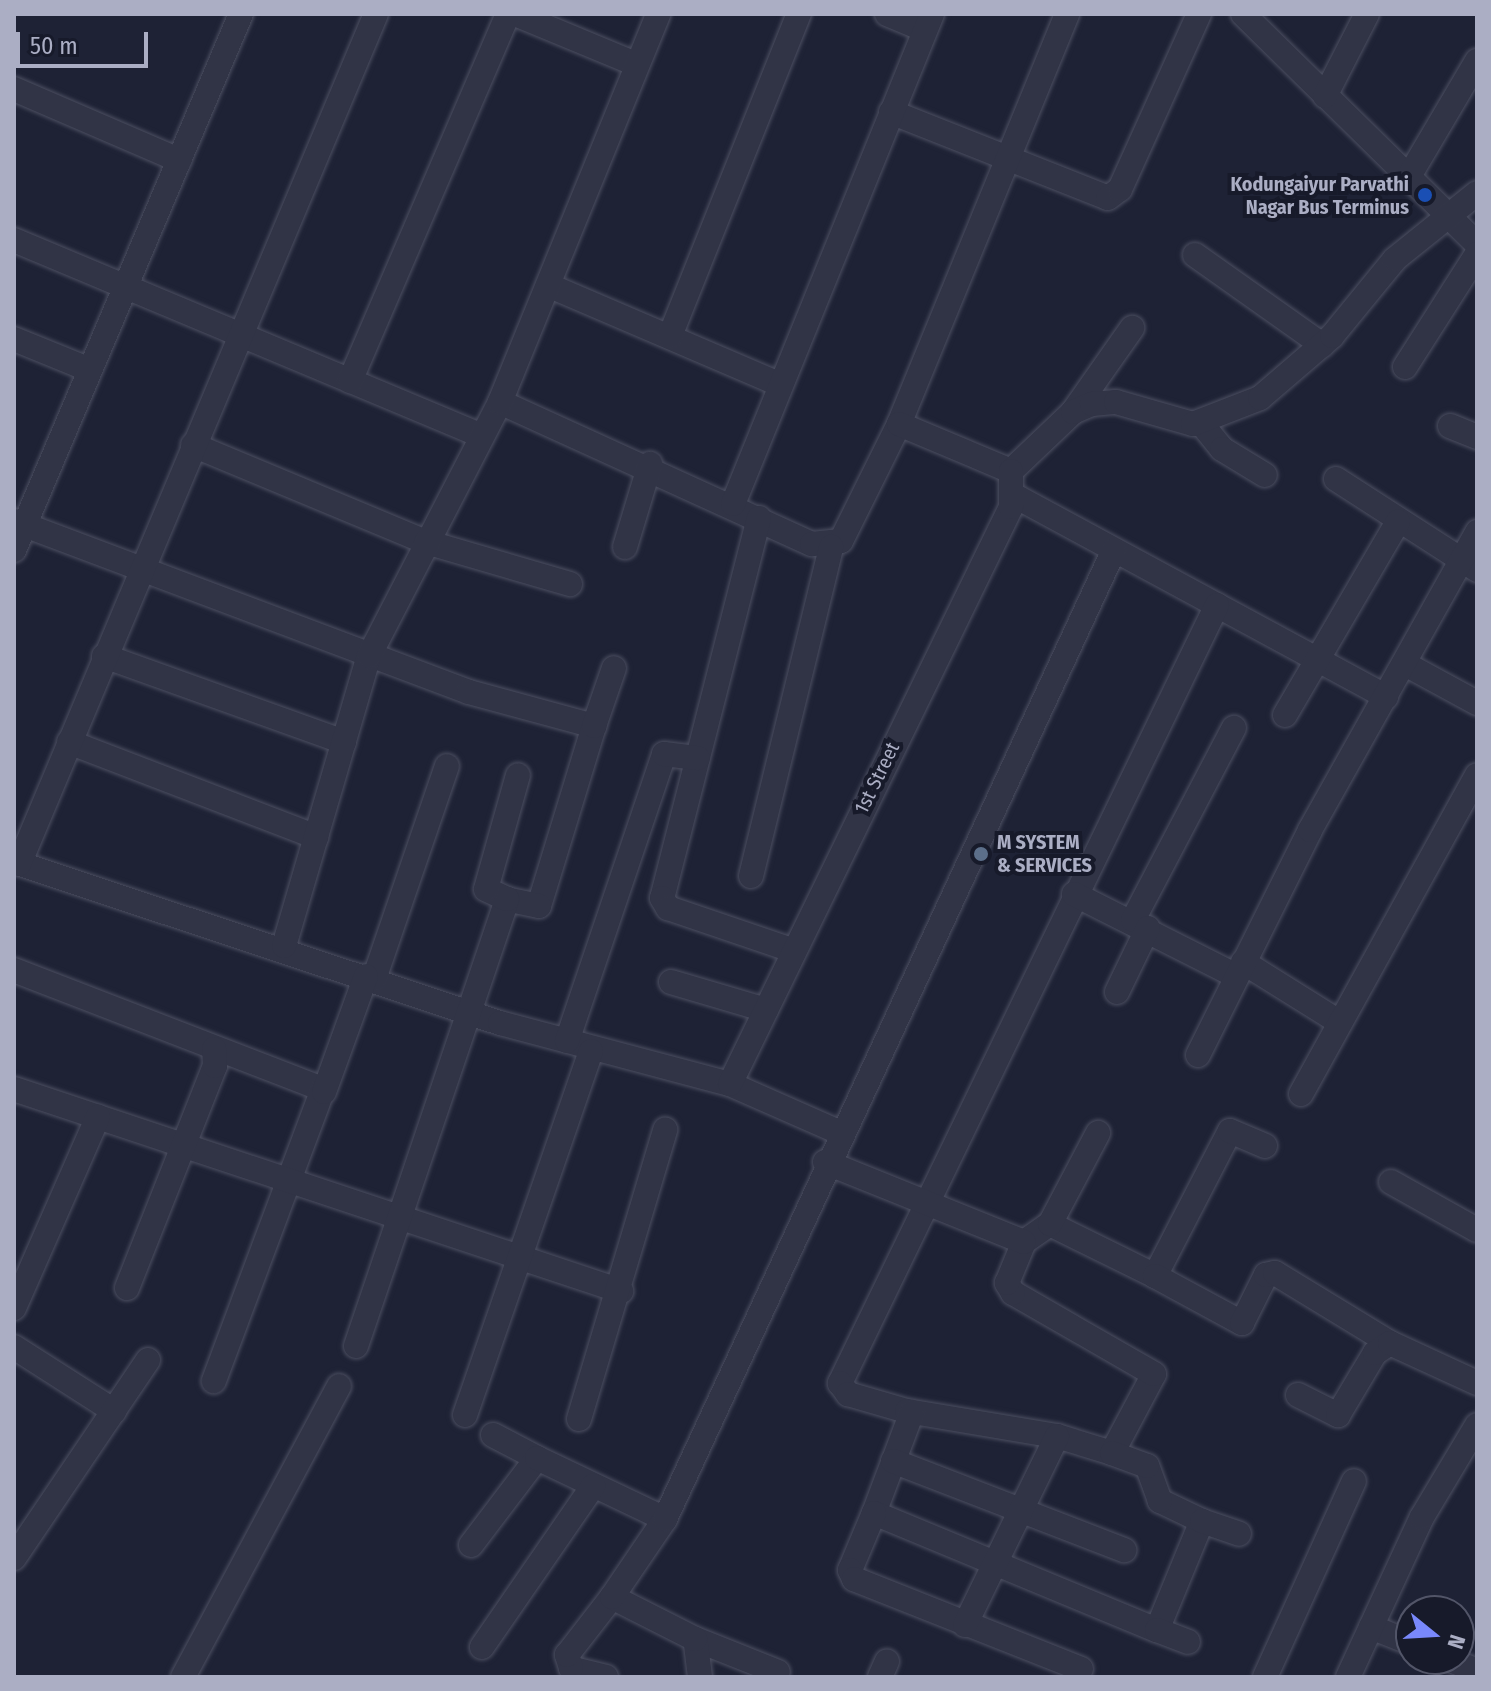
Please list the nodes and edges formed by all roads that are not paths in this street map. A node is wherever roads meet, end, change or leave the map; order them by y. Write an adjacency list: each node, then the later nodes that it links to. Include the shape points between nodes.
1 (241, 14): 19 (street)
2 (376, 14): 30 (street)
3 (508, 14): 36 (street)
4 (515, 14): 14 (street)
5 (658, 14): 14 (street)
6 (799, 14): 31 (street)
7 (887, 14): 12 (street)
8 (1067, 14): 18 (street)
9 (1199, 14): 18 (street, via 1115,196 1099,198)
10 (1243, 14): 16 (street)
11 (1367, 14): 16 (street)
12 (928, 22): 17 (street)
13 (1477, 61): 20 (street)
14 (636, 64): 27 (street)
15 (14, 89): 19 (street)
16 (1325, 96): 20 (street)
17 (891, 112): 18 (street); 37 (street)
18 (1006, 159): 41 (street)
19 (179, 160): 28 (street)
20 (1408, 178): 22 (street)
21 (1477, 193): 22 (street)
22 (1442, 216): 24 (street); 33 (street)
23 (14, 240): 28 (street)
24 (1477, 244)
25 (1477, 254): 34 (street)
26 (1195, 255): 33 (street)
27 (550, 286): 31 (street); 38 (street)
28 (126, 287): 30 (street); 35 (street)
29 (1132, 328): 39 (street)
30 (242, 331): 36 (street); 45 (street)
31 (670, 336): 37 (street)
32 (14, 339): 35 (street)
33 (1322, 345): 40 (street, via 1260,398)
34 (1405, 367)
35 (90, 370): 54 (street)
36 (350, 381): 43 (street)
37 (779, 384): 51 (street)
38 (500, 402): 43 (street); 46 (street)
39 (1073, 412): 40 (street, via 1116,402); 47 (street)
40 (1201, 423): 48 (street, via 1222,449)
41 (899, 424): 47 (street); 58 (street, via 848,530)
42 (1450, 426): 44 (street)
43 (480, 435): 56 (street)
44 (1477, 437)
45 (193, 445): 56 (street); 62 (street)
46 (650, 464): 51 (street); 57 (street)
47 (1011, 471): 50 (street)
48 (1265, 475)
49 (1336, 479): 53 (street)
50 (1015, 496): 60 (street); 88 (street, 1st Street)
51 (733, 504): 52 (street)
52 (759, 518): 58 (street); 77 (street)
53 (1398, 522): 61 (street); 67 (street)
54 (19, 523): 59 (street); 62 (street)
55 (1477, 532): 61 (street)
56 (426, 542): 63 (street); 66 (street)
57 (625, 547)
58 (831, 547): 83 (street)
59 (14, 550)
60 (1114, 550): 64 (street); 107 (street)
61 (1469, 566): 68 (street)
62 (139, 570): 65 (street); 66 (street)
63 (570, 584)
64 (1217, 605): 67 (street); 84 (street)
65 (104, 656): 75 (street); 76 (street)
66 (369, 656): 73 (street); 76 (street)
67 (1315, 658): 70 (street); 72 (street)
68 (1407, 665): 70 (street); 71 (street)
69 (614, 668): 73 (street)
70 (1386, 697): 89 (street)
71 (1477, 703)
72 (1285, 715)
73 (594, 726): 85 (street, via 539,906)
74 (1234, 728): 86 (street)
75 (69, 742): 81 (street); 82 (street)
76 (344, 742): 81 (street)
77 (698, 758): 88 (street, via 663,904); 97 (street, via 664,754)
78 (447, 766): 91 (street)
79 (518, 775): 85 (street, via 486,889)
80 (1477, 775): 96 (street)
81 (316, 837): 87 (street)
82 (17, 863): 87 (street)
83 (751, 876)
84 (1074, 894): 86 (street); 114 (street)
85 (507, 899): 95 (street)
86 (1140, 924): 89 (street); 93 (street)
87 (284, 946): 91 (street)
88 (794, 951): 94 (street, 1st Street)
89 (1239, 969): 96 (street); 100 (street)
90 (14, 970): 98 (street)
91 (370, 977): 95 (street); 103 (street)
92 (671, 982): 94 (street)
93 (1117, 992)
94 (766, 1010): 101 (street, 1st Street)
95 (469, 1012): 97 (street); 115 (street)
96 (1339, 1022): 104 (street)
97 (567, 1041): 99 (street)
98 (214, 1049): 103 (street); 109 (street, via 215,1066)
99 (591, 1051): 101 (street); 119 (street)
100 (1198, 1055)
101 (730, 1084): 107 (street)
102 (14, 1089): 105 (street)
103 (324, 1092): 112 (street)
104 (1301, 1094)
105 (98, 1117): 109 (street); 123 (street)
106 (665, 1130): 122 (street)
107 (839, 1132): 111 (street)
108 (1098, 1133): 116 (street)
109 (179, 1145): 112 (street); 121 (street)
110 (1265, 1146): 120 (street, via 1230,1131)
111 (825, 1162): 114 (street); 146 (street)
112 (289, 1182): 115 (street); 128 (street)
113 (1391, 1182): 117 (street)
114 (927, 1203): 118 (street); 133 (street, via 840,1383 848,1394)
115 (404, 1221): 119 (street); 125 (street)
116 (1050, 1224): 118 (street); 120 (street)
117 (1477, 1230)
118 (1024, 1242): 139 (street, via 1007,1283 1013,1293 1154,1374)
119 (517, 1256): 122 (street); 134 (street)
120 (1155, 1276): 124 (street, via 1242,1323 1266,1275 1275,1273)
121 (127, 1288)
122 (621, 1291): 135 (street)
123 (14, 1308)
124 (1390, 1343): 129 (street); 131 (street, via 1375,1353 1338,1415)
125 (356, 1346)
126 (14, 1347): 132 (street)
127 (148, 1360): 132 (street)
128 (214, 1381)
129 (1477, 1383)
130 (339, 1386): 163 (street)
131 (1298, 1395)
132 (114, 1411): 151 (street)
133 (912, 1412): 138 (street); 141 (street)
134 (465, 1415)
135 (579, 1419)
136 (1477, 1425): 155 (street, via 1422,1517)
137 (493, 1435): 140 (street)
138 (1057, 1436): 139 (street); 144 (street)
139 (1112, 1453): 147 (street, via 1147,1466 1160,1501)
140 (537, 1458): 143 (street); 149 (street)
141 (893, 1461): 144 (street); 145 (street)
142 (1354, 1481): 166 (street)
143 (593, 1486): 146 (street); 160 (street)
144 (1024, 1507): 150 (street); 152 (street)
145 (874, 1513): 152 (street); 154 (street, via 850,1570 854,1579)
146 (665, 1519): 153 (street)
147 (1202, 1521): 148 (street); 156 (street)
148 (1239, 1534)
149 (471, 1545)
150 (1124, 1550)
151 (14, 1558)
152 (995, 1569): 154 (street); 156 (street)
153 (612, 1597): 158 (street); 164 (street, via 567,1655 571,1668)
154 (965, 1625): 161 (street)
155 (1371, 1627): 157 (street); 167 (street)
156 (1157, 1630): 159 (street)
157 (1395, 1637)
158 (695, 1639): 162 (street); 165 (street)
159 (1188, 1642)
160 (482, 1647)
161 (1081, 1669)
162 (778, 1672)
163 (183, 1677)
164 (606, 1677)
165 (700, 1677)
166 (1265, 1677)
167 (1348, 1677)

